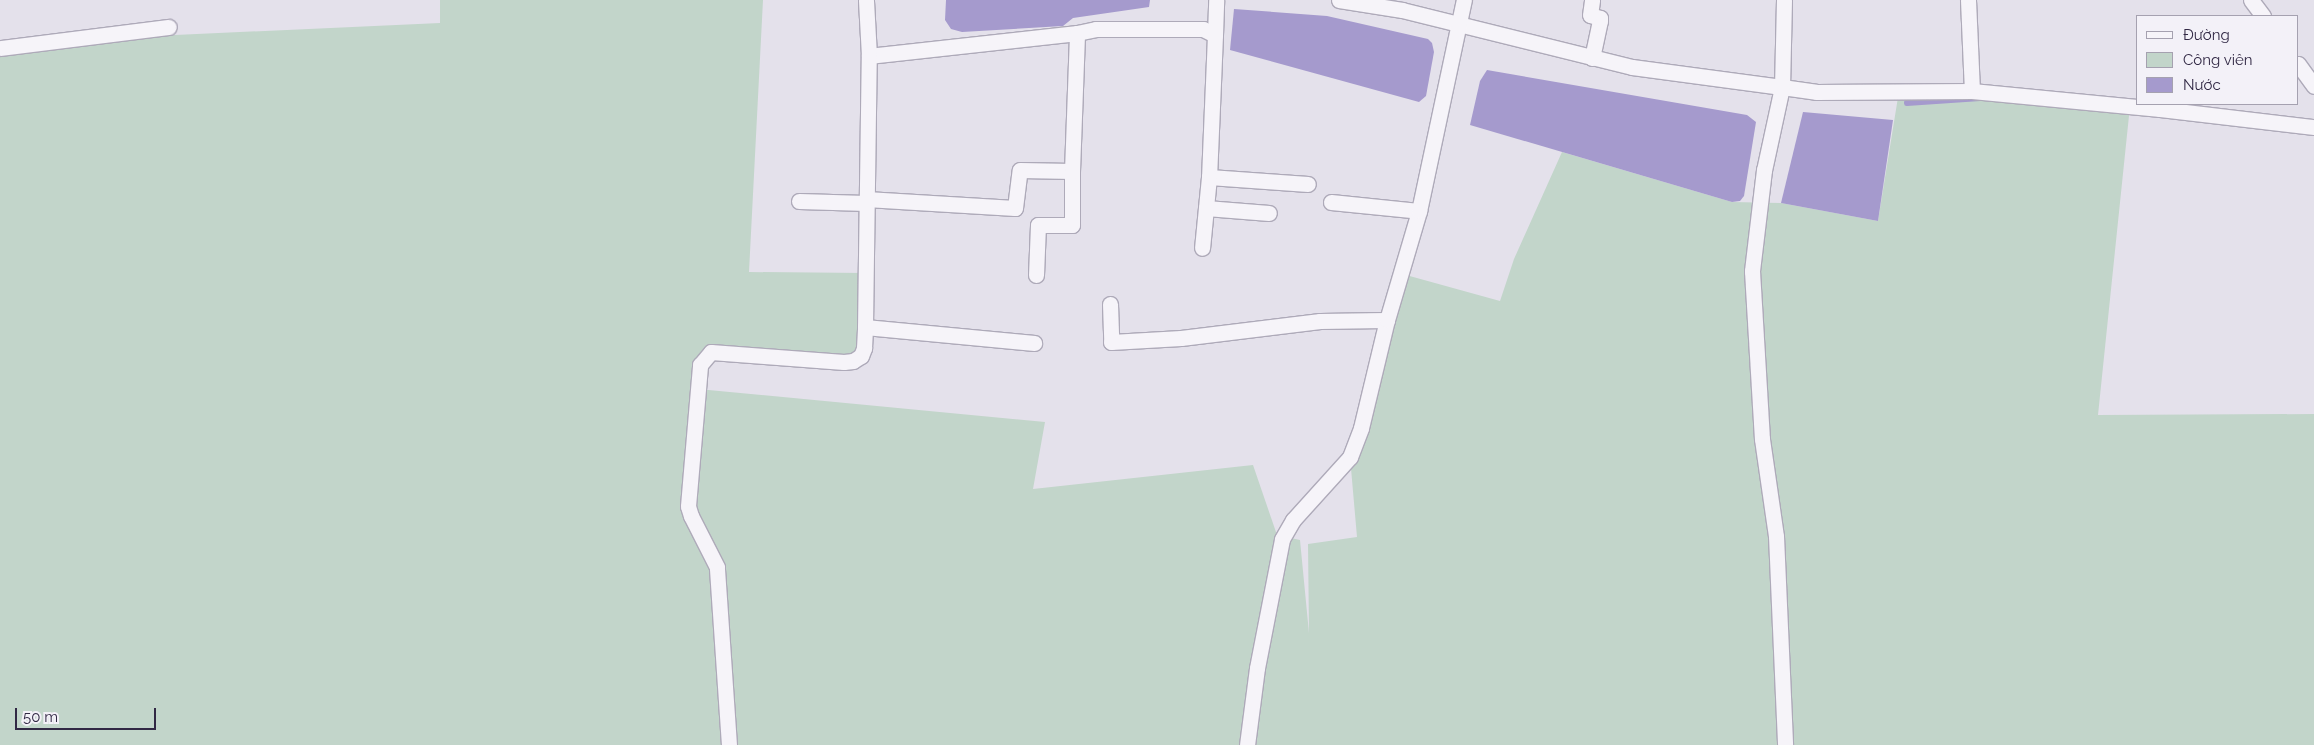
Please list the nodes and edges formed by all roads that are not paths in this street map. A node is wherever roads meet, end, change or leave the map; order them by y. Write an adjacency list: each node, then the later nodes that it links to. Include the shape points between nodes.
1 (866, 0): 15 (street)
2 (1216, 0): 13 (street)
3 (1339, 0): 10 (street, via 1402,10)
4 (1464, 0): 10 (street)
5 (1592, 0): 16 (street, via 1590,15 1600,18 1600,21)
6 (1784, 0): 19 (street)
7 (1968, 0): 20 (street)
8 (2251, 0): 9 (street)
9 (2262, 15)
10 (1457, 25): 16 (street); 29 (street)
11 (169, 27): 14 (street)
12 (1078, 33): 13 (street, via 1096,29 1203,29); 15 (street); 22 (street)
13 (1215, 35): 23 (street)
14 (0, 48)
15 (869, 56): 26 (street)
16 (1592, 58): 19 (street, via 1632,68)
17 (2299, 65): 18 (street)
18 (2314, 86)
19 (1782, 87): 20 (street, via 1816,92); 39 (street, via 1764,170 1752,271 1762,439 1776,536)
20 (1972, 91): 21 (street)
21 (2314, 127)
22 (1072, 171): 26 (street, via 1020,170 1014,208); 32 (street, via 1072,225 1038,224)
23 (1209, 177): 24 (street); 28 (street)
24 (1308, 184)
25 (799, 201): 26 (street)
26 (866, 201): 35 (street)
27 (1331, 202): 29 (street)
28 (1206, 208): 30 (street); 31 (street)
29 (1419, 211): 34 (street)
30 (1269, 214)
31 (1202, 248)
32 (1036, 275)
33 (1110, 304): 34 (street, via 1111,342 1181,338 1320,322)
34 (1387, 320): 38 (street, via 1362,428 1350,457 1293,520 1282,538 1257,668)
35 (865, 327): 36 (street); 37 (street, via 861,356 852,361 727,351 710,352 700,365 688,506 717,567)
36 (1034, 343)
37 (729, 745)
38 (1247, 745)
39 (1785, 745)

